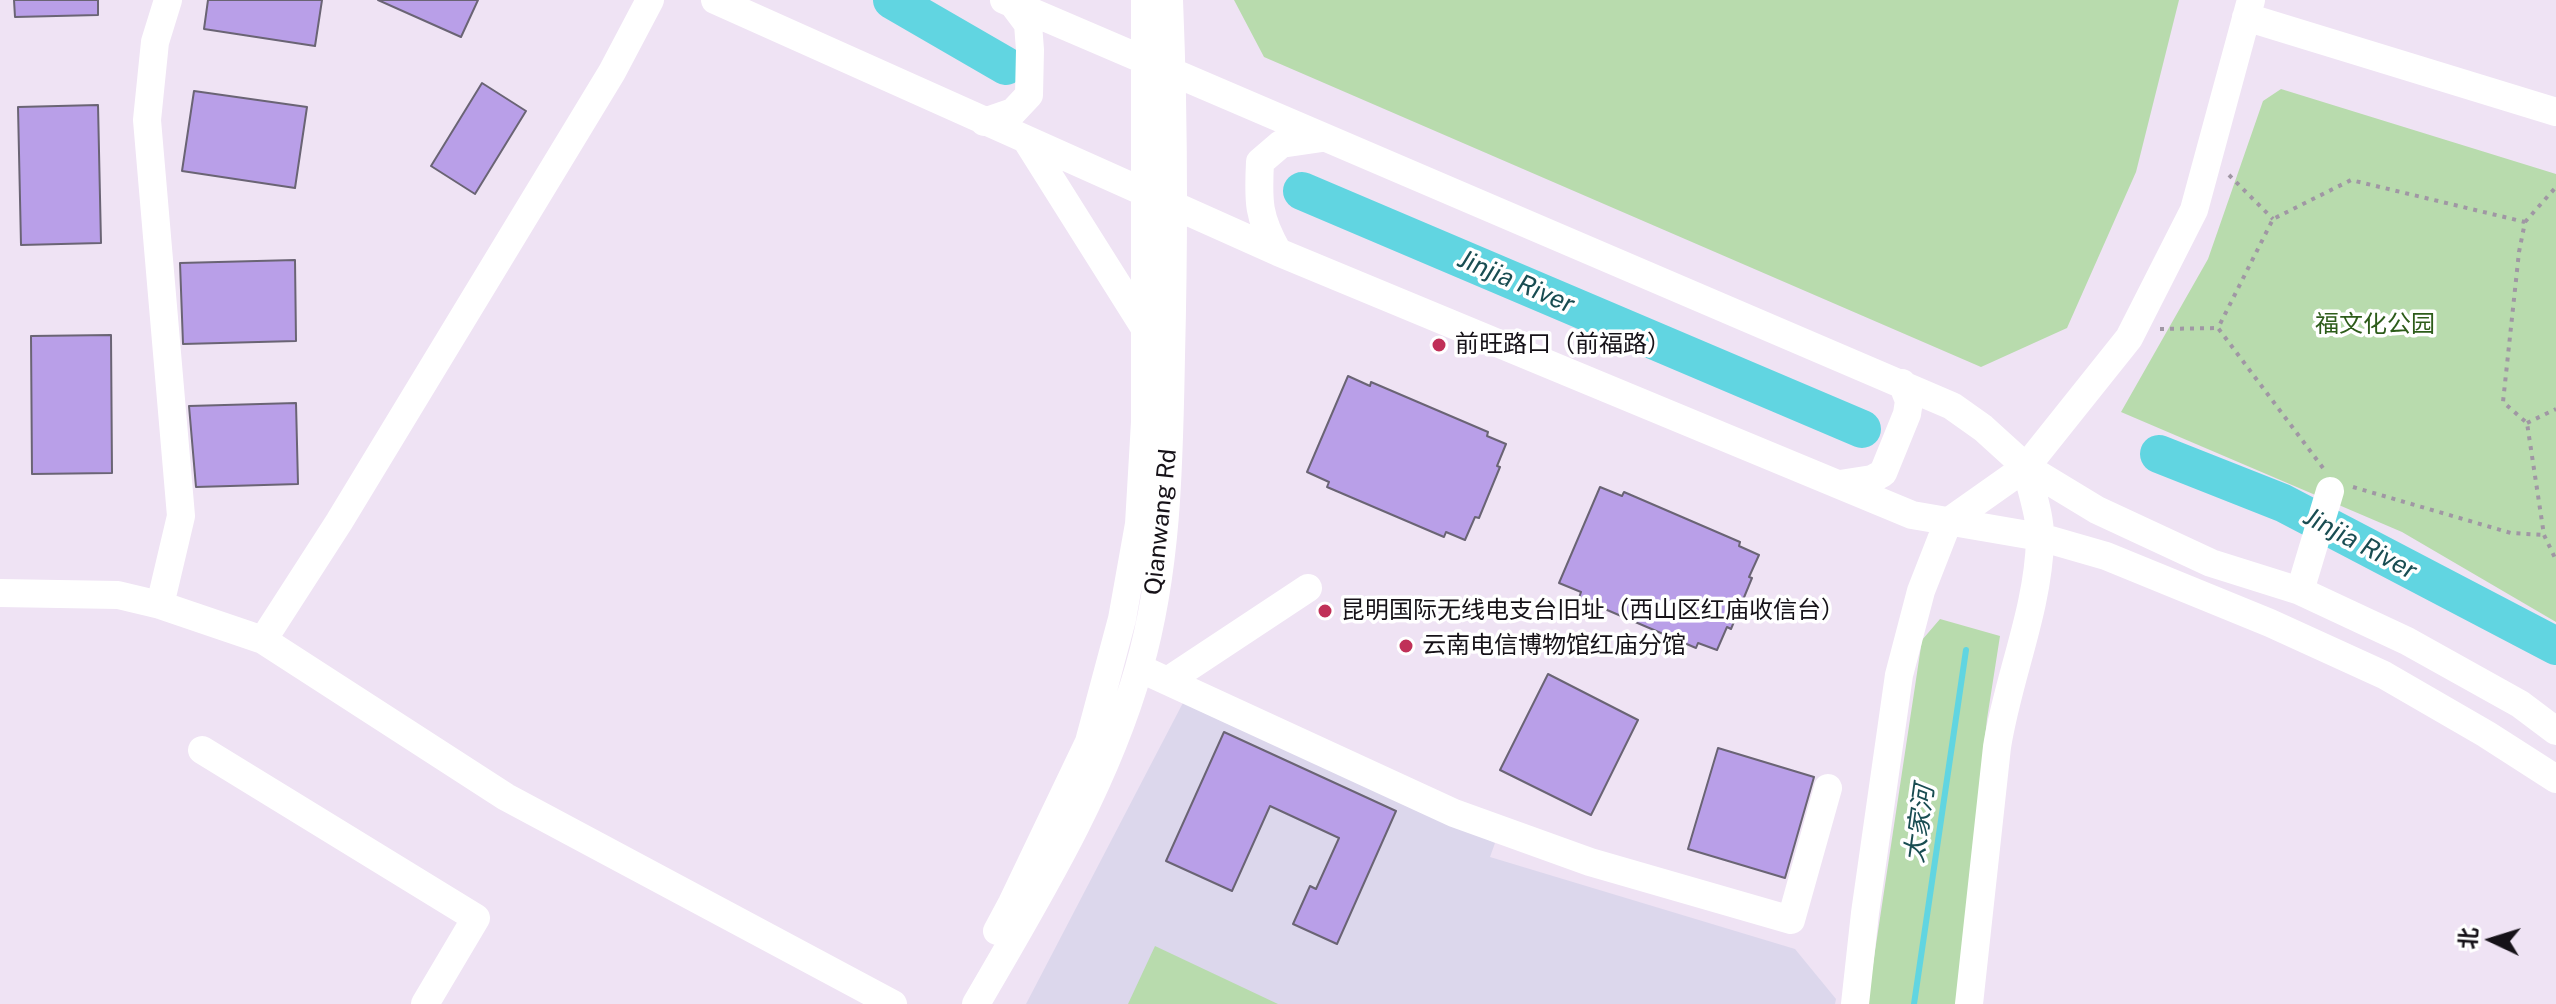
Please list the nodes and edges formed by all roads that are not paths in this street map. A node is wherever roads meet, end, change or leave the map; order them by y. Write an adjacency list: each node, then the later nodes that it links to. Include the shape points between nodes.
1 (168, 0): 27 (street, via 155,42 147,120 181,516)
2 (650, 0): 28 (street, via 587,113)
3 (715, 0): 11 (street)
4 (1145, 0): 8 (street, Qianwang Rd)
5 (1169, 0): 9 (street, Qianwang Rd)
6 (1008, 2): 8 (street); 11 (street, via 1028,24 1029,95 1013,112)
7 (2248, 9): 10 (street); 19 (street, via 2194,210 2134,329)
8 (1146, 61): 9 (street); 14 (street, Qianwang Rd)
9 (1172, 72): 12 (street); 15 (street, Qianwang Rd)
10 (2556, 112)
11 (984, 122): 13 (street)
12 (1323, 138): 16 (street, via 1281,144 1260,162 1262,225); 18 (street)
13 (1027, 141): 14 (street); 17 (street)
14 (1146, 193): 15 (street); 17 (street, Qianwang Rd)
15 (1174, 205): 16 (street); 29 (street, Qianwang Rd, via 1169,456 1160,566)
16 (1278, 252): 20 (street)
17 (1146, 330): 37 (street, Qianwang Rd, via 1139,524 1122,619 1089,742 1012,903)
18 (1902, 383): 19 (street, via 1952,406); 20 (street, via 1909,401 1907,414 1883,473)
19 (2026, 467): 22 (street); 23 (street); 25 (street, via 2097,510 2211,563)
20 (1839, 484): 22 (street, via 1912,515)
21 (2332, 486): 25 (street)
22 (1948, 522): 23 (street); 39 (street, via 1921,591 1899,675)
23 (2040, 537): 33 (street, via 2133,567 2384,675); 40 (street, via 2034,595 2003,705)
24 (1308, 588): 30 (street)
25 (2300, 591): 31 (street, via 2407,641 2520,704)
26 (0, 593): 27 (street, via 118,595)
27 (160, 605): 28 (street)
28 (263, 640): 36 (street, via 506,797)
29 (1139, 668): 30 (street); 38 (street, Qianwang Rd, via 1102,772 1049,878)
30 (1169, 680): 34 (street, via 1454,813 1590,862 1791,920)
31 (2556, 731)
32 (202, 750): 35 (street, via 476,918)
33 (2556, 779)
34 (1828, 788)
35 (425, 1004)
36 (893, 1004)
37 (954, 1004)
38 (976, 1004)
39 (1855, 1004)
40 (1969, 1004)

